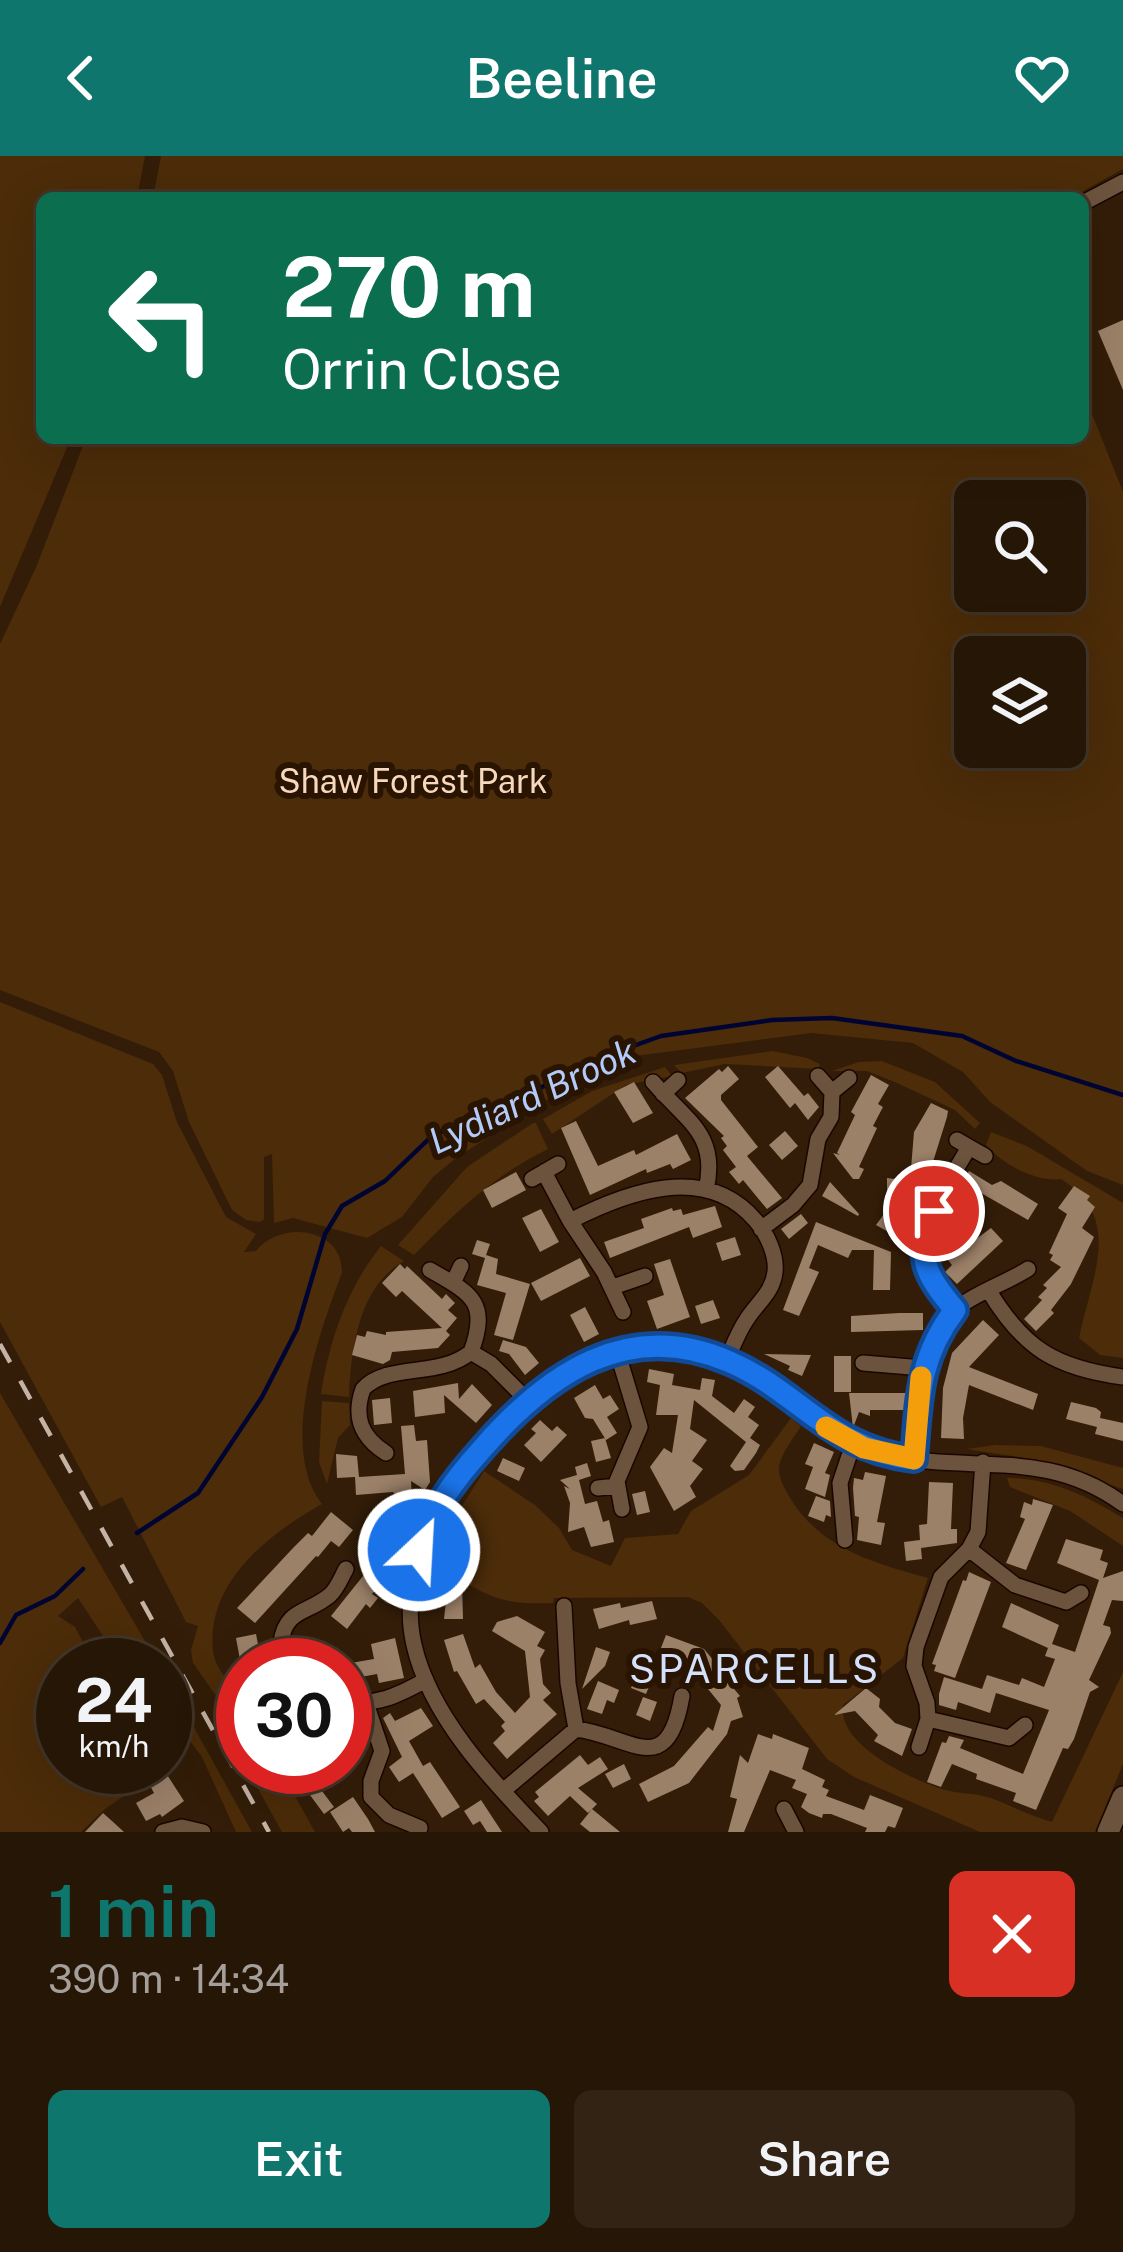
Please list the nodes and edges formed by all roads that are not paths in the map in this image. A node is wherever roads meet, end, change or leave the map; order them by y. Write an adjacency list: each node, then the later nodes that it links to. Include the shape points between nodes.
1 (1119, 187): 2 (street)
2 (1089, 200)
3 (818, 1076): 6 (street)
4 (849, 1078): 6 (street)
5 (678, 1080): 9 (street, via 658,1088 710,1150)
6 (832, 1092): 11 (street, via 810,1185)
7 (985, 1156): 19 (street, via 963,1143 924,1243 928,1274)
8 (545, 1171): 10 (street)
9 (706, 1190): 10 (street, via 639,1191); 11 (street)
10 (570, 1221): 17 (street)
11 (761, 1228): 24 (street, via 775,1276)
12 (461, 1266): 16 (street)
13 (1028, 1269): 18 (street)
14 (430, 1270): 16 (street)
15 (645, 1276): 17 (street)
16 (453, 1283): 22 (street, via 478,1306)
17 (614, 1287): 20 (street)
18 (989, 1291): 19 (street); 26 (street, via 1037,1350 1083,1371)
19 (955, 1310): 25 (street)
20 (623, 1312)
21 (617, 1351): 24 (street, via 671,1347); 27 (street); 32 (street, via 640,1427)
22 (471, 1352): 27 (street); 29 (street, via 444,1368 366,1385 361,1426)
23 (875, 1358): 25 (street)
24 (727, 1360): 28 (street)
25 (923, 1368): 30 (street)
26 (1123, 1377)
27 (528, 1401): 44 (street, via 448,1490 421,1544 409,1610)
28 (853, 1444): 30 (street); 36 (street, via 840,1483)
29 (386, 1453)
30 (914, 1459): 31 (street)
31 (983, 1462): 34 (street, via 1053,1472); 37 (street, via 981,1519)
32 (616, 1486): 33 (street); 35 (street)
33 (598, 1488)
34 (1121, 1501)
35 (622, 1509)
36 (845, 1540)
37 (969, 1550): 40 (street, via 1015,1585); 47 (street, via 941,1577 916,1647)
38 (346, 1569): 43 (street, via 332,1593 294,1612)
39 (1082, 1593): 40 (street)
40 (1066, 1602): 42 (street)
41 (564, 1606): 50 (street)
42 (1070, 1621)
43 (282, 1638)
44 (426, 1680): 45 (street); 53 (street)
45 (372, 1702)
46 (686, 1706): 50 (street, via 672,1735 649,1749)
47 (928, 1719): 48 (street, via 1011,1746); 51 (street)
48 (1025, 1725)
49 (372, 1728): 52 (street, via 382,1751)
50 (576, 1729): 53 (street)
51 (920, 1747)
52 (372, 1778)
53 (503, 1791): 60 (street)
54 (371, 1794): 57 (street, via 389,1815)
55 (1123, 1797): 62 (main road)
56 (784, 1809): 61 (street)
57 (421, 1828)
58 (163, 1832): 59 (street)
59 (203, 1832)
60 (541, 1832)
61 (796, 1832)
62 (1108, 1832)

